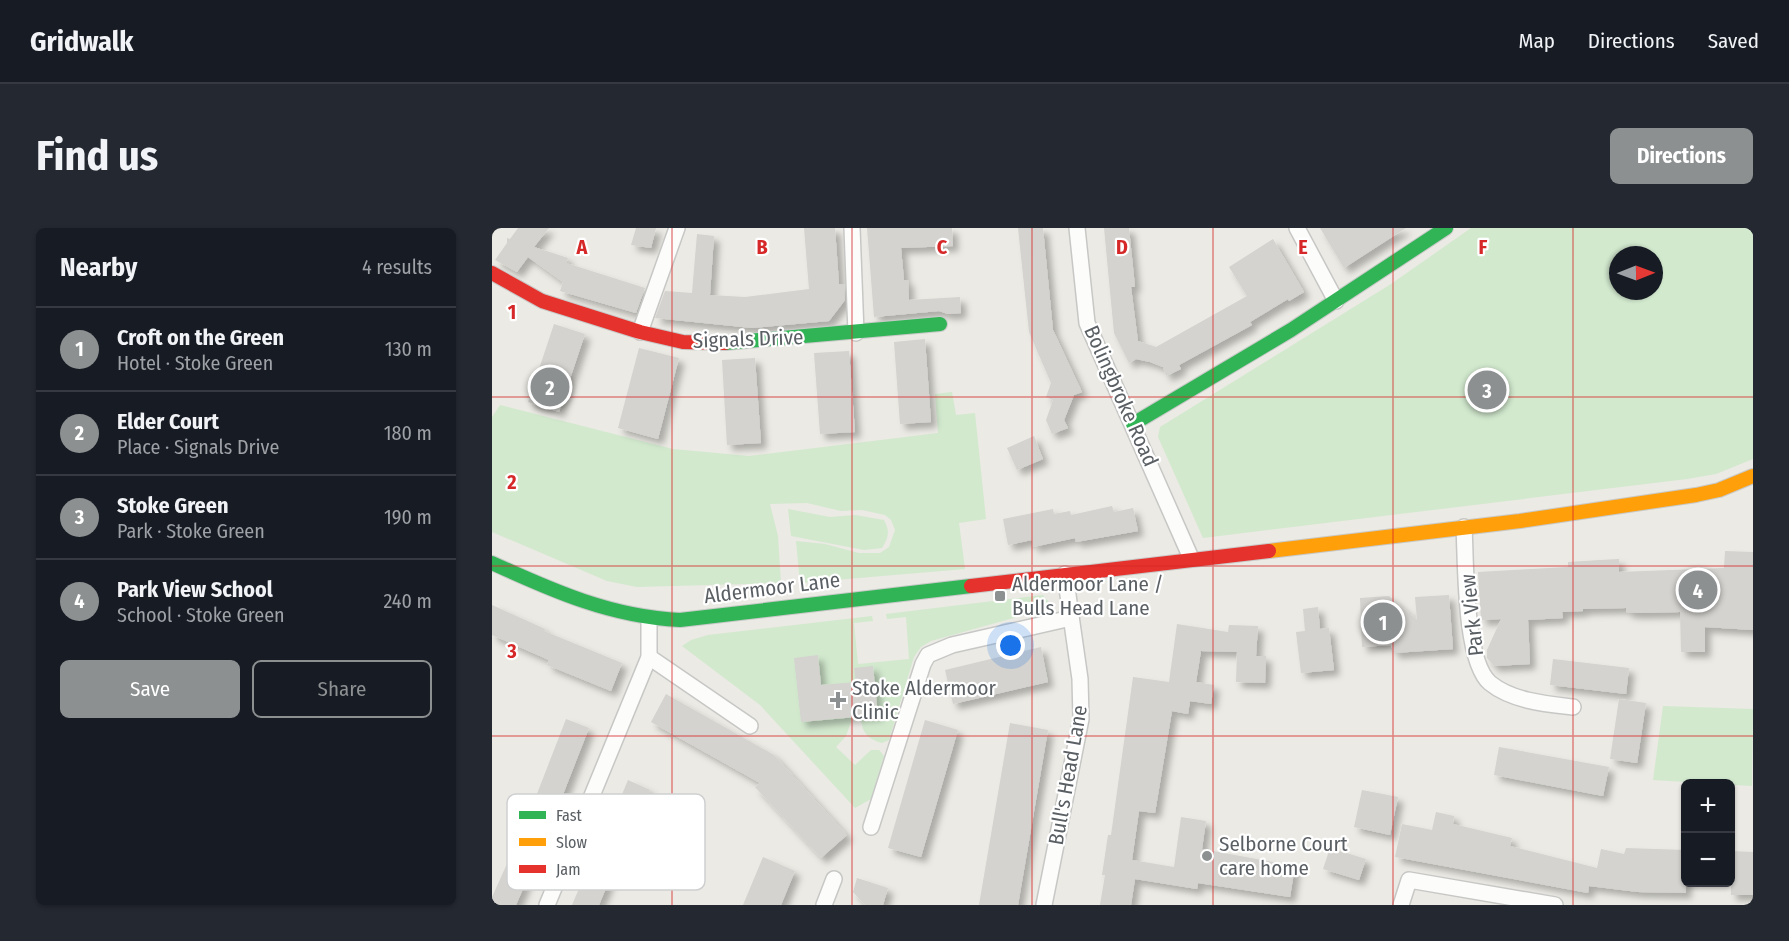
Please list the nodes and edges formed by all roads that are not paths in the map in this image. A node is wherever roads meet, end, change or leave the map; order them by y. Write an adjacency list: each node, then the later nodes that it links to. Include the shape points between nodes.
1 (677, 228): 9 (street)
2 (852, 228): 10 (street)
3 (1077, 228): 11 (street, Bolingbroke Road, via 1087,323)
4 (1298, 228): 7 (street)
5 (1446, 228): 7 (street)
6 (492, 273): 9 (street, Signals Drive, via 534,298)
7 (1336, 301): 11 (street)
8 (940, 324): 10 (street, Signals Drive)
9 (640, 332): 10 (street, Signals Drive, via 702,344)
10 (856, 333)
11 (1133, 424): 14 (street, Bolingbroke Road)
12 (1753, 476): 13 (street, Aldermoor Lane, via 1696,495)
13 (1464, 527): 14 (street, Aldermoor Lane); 20 (street, Park View, via 1472,643 1482,674 1510,693)
14 (1191, 558): 16 (street, Aldermoor Lane)
15 (492, 563): 18 (street, Aldermoor Lane, via 594,606)
16 (1065, 574): 17 (street, Bull's Head Lane); 18 (street, Aldermoor Lane)
17 (1071, 618): 23 (street, via 952,645 928,655); 28 (street, Bull's Head Lane, via 1082,698 1081,719)
18 (649, 620): 19 (street)
19 (649, 657): 21 (street); 22 (street)
20 (1573, 707)
21 (750, 726)
22 (593, 794)
23 (871, 827)
24 (834, 879): 27 (street)
25 (553, 890): 26 (street)
26 (547, 905)
27 (824, 905)
28 (1044, 905)
29 (1401, 905): 30 (street, via 1409,880)
30 (1555, 905)

